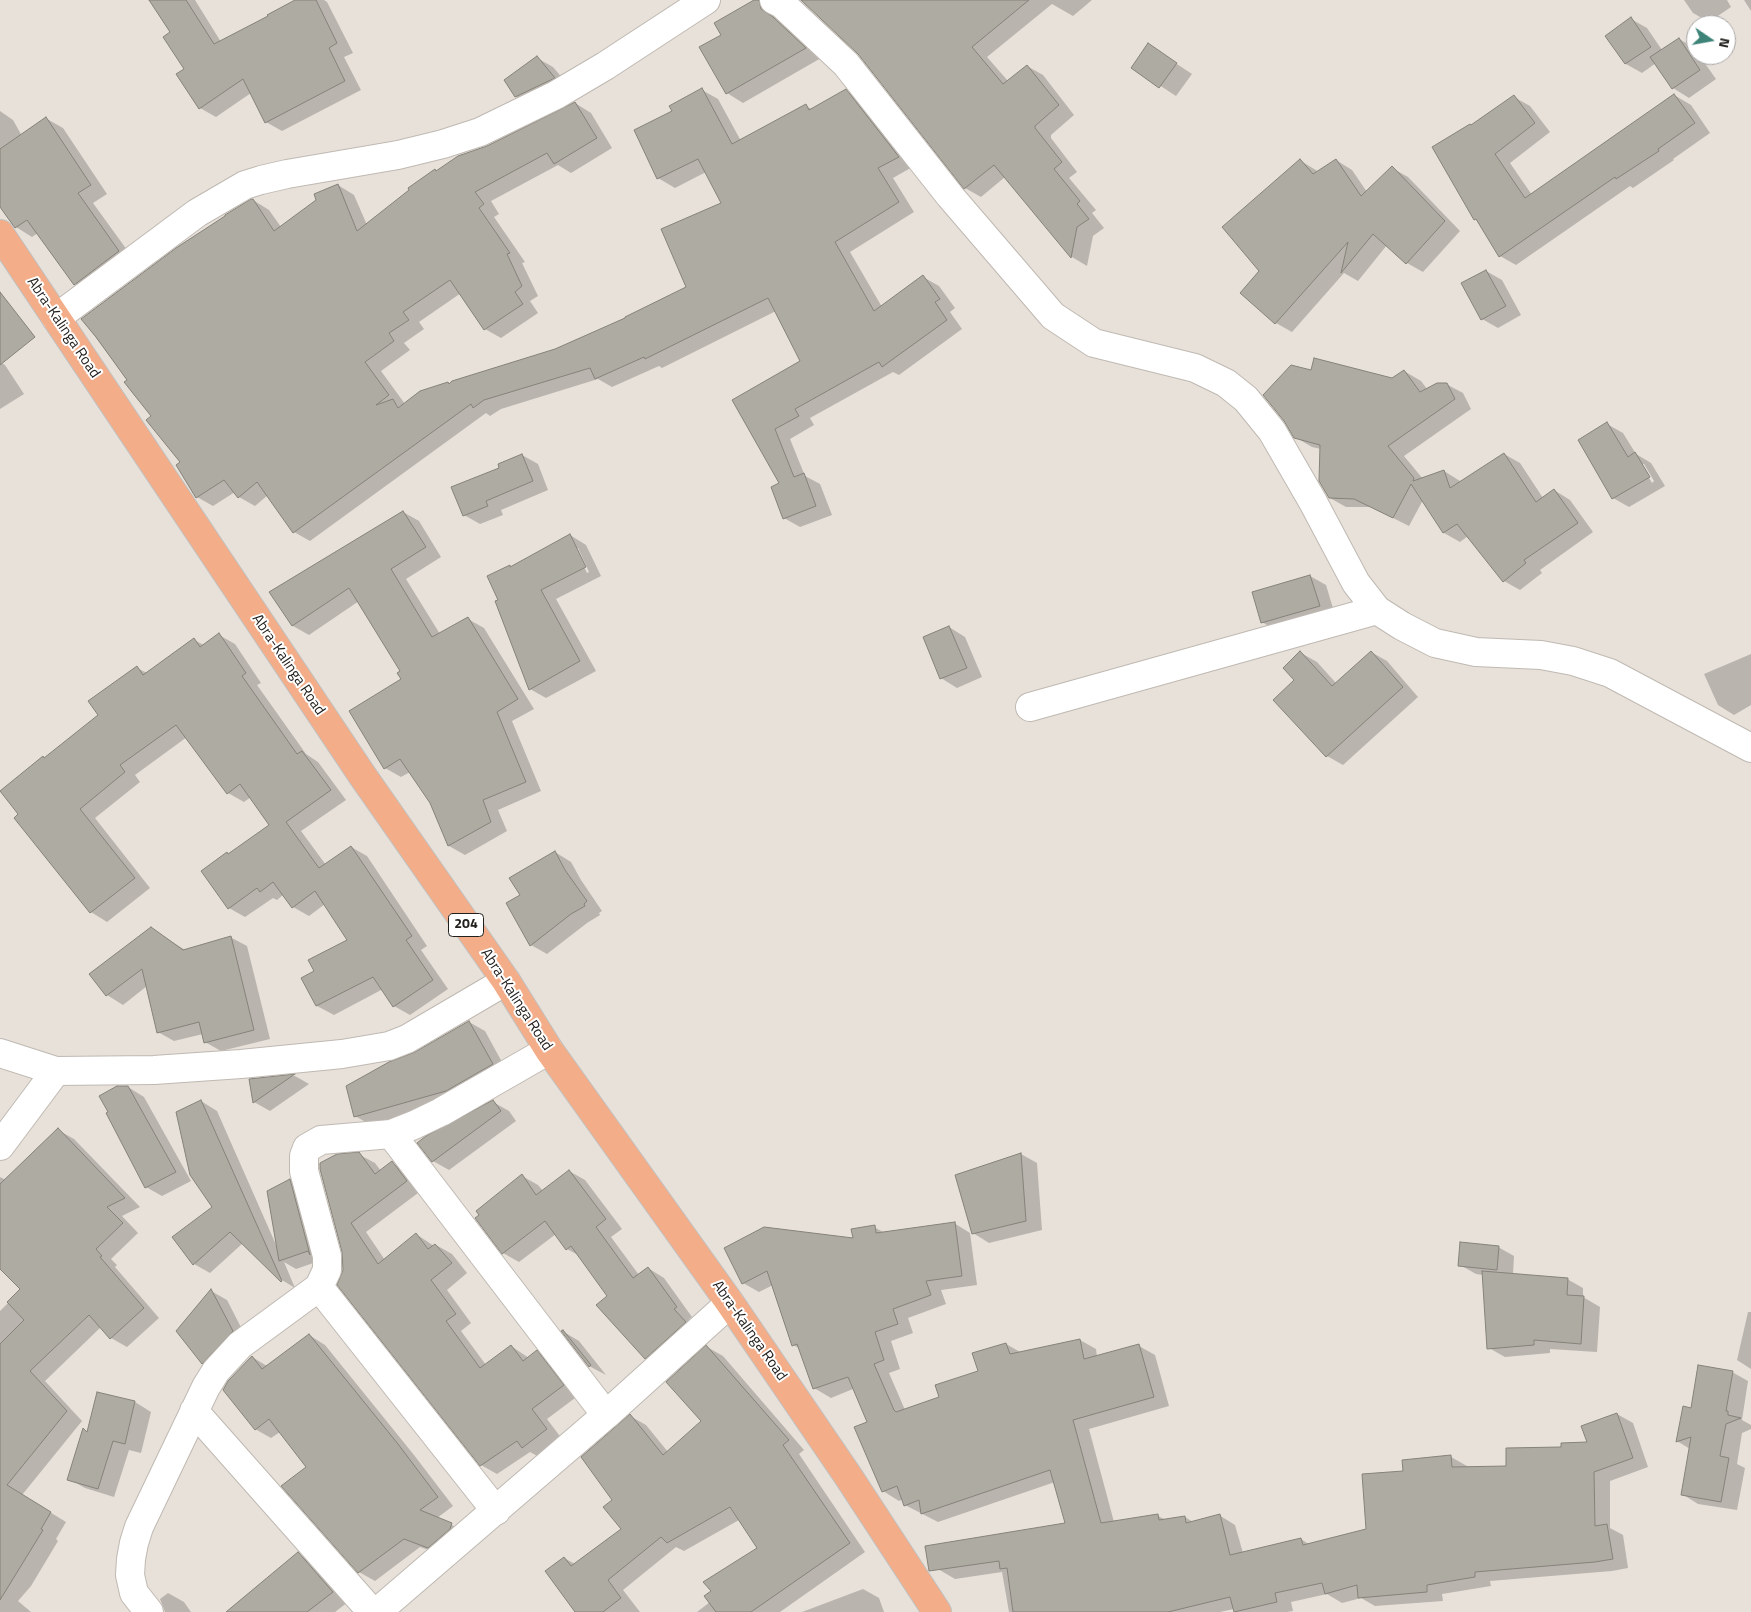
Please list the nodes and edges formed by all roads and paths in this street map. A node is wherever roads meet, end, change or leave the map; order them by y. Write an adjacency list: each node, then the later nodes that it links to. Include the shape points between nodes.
1 (706, 0): 4 (street, via 556,95 480,132 398,155 287,174 245,185 197,213)
2 (774, 0): 5 (street, via 846,64 950,196 1053,316 1094,343 1195,368 1226,383 1246,400 1272,431 1356,583)
3 (0, 234): 4 (main road, Abra-Kalinga Road / 204)
4 (56, 318): 8 (main road, Abra-Kalinga Road / 204, via 362,775)
5 (1377, 610): 6 (street); 7 (street, via 1435,643 1476,652 1541,655 1610,673)
6 (1030, 707)
7 (1751, 748)
8 (506, 982): 9 (main road, Abra-Kalinga Road / 204); 11 (street, via 430,1027 389,1046 241,1064 154,1070)
9 (549, 1050): 12 (street, via 440,1112); 15 (main road, Abra-Kalinga Road / 204)
10 (0, 1052): 11 (street)
11 (56, 1071): 13 (street)
12 (391, 1134): 14 (street, via 321,1140 307,1148 304,1171 327,1256 328,1270); 17 (street)
13 (0, 1146)
14 (320, 1287): 16 (street, via 240,1345 216,1372); 18 (street)
15 (730, 1303): 17 (street); 22 (main road, Abra-Kalinga Road / 204)
16 (194, 1411): 19 (street, via 140,1527 130,1559 134,1593); 20 (street)
17 (606, 1415): 18 (street)
18 (496, 1511): 21 (street)
19 (149, 1612)
20 (372, 1612)
21 (377, 1612)
22 (937, 1612)

